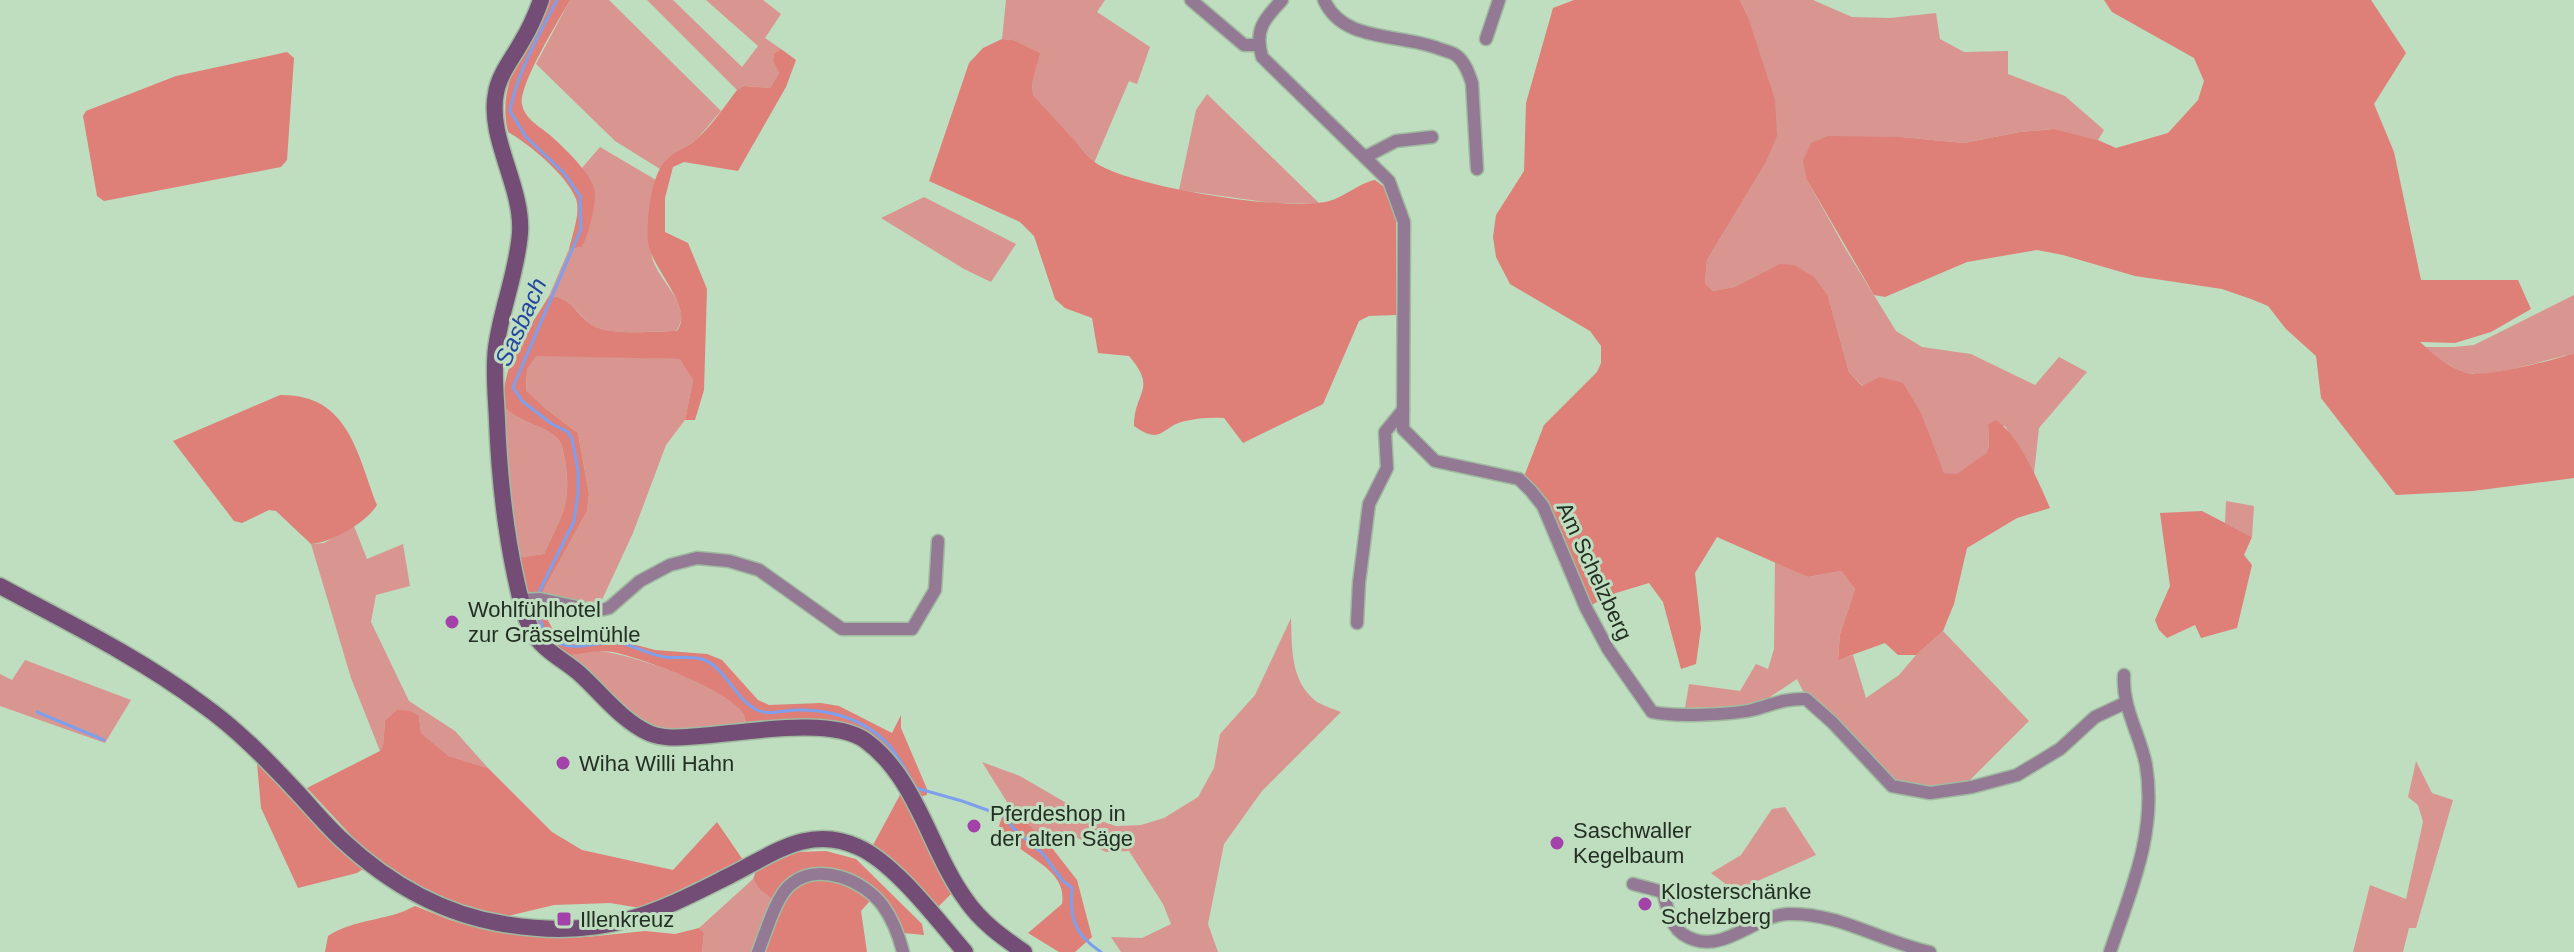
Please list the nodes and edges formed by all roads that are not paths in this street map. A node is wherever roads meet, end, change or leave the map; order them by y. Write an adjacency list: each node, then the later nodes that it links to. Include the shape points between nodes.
1 (541, 0): 14 (main road, via 495,95 520,228 496,345 504,515)
2 (1191, 0): 7 (street, via 1244,45)
3 (1282, 0): 7 (street, via 1260,29)
4 (1324, 0): 10 (street, via 1331,15 1355,31 1422,42 1457,55 1472,83)
5 (1499, 0): 6 (street)
6 (1486, 39)
7 (1259, 45): 9 (street, via 1262,57)
8 (1432, 137): 9 (street, via 1396,141)
9 (1365, 157): 11 (street, via 1389,181 1404,222)
10 (1477, 169)
11 (1403, 410): 15 (street, via 1385,432 1387,468 1369,504); 17 (street, Am Schelzberg, via 1403,429 1435,461 1519,479 1543,506 1586,608 1652,712 1666,716 1749,710 1789,698 1806,699 1892,786 1930,793 2017,775 2060,749 2095,717)
12 (938, 541): 14 (street, via 935,590 912,629 842,629 759,570 697,558 640,581 609,608 596,611)
13 (0, 586): 21 (main road, via 204,705 368,862 399,885 458,913 525,928 612,923 677,902 775,849 830,839 858,846 877,859)
14 (530, 599): 22 (main road, via 528,622 538,640 651,734 813,727 864,739 908,791 965,900)
15 (1357, 623)
16 (2124, 675): 17 (street)
17 (2125, 703): 24 (street, via 2145,763 2147,834)
18 (1633, 884): 23 (street, via 1663,892 1673,927 1698,942 1725,938 1786,914 1834,919)
19 (758, 952): 20 (street, via 780,896 792,883 814,874 847,879 872,895 895,927)
20 (903, 952)
21 (965, 952)
22 (1024, 952)
23 (1930, 952)
24 (2110, 952)

